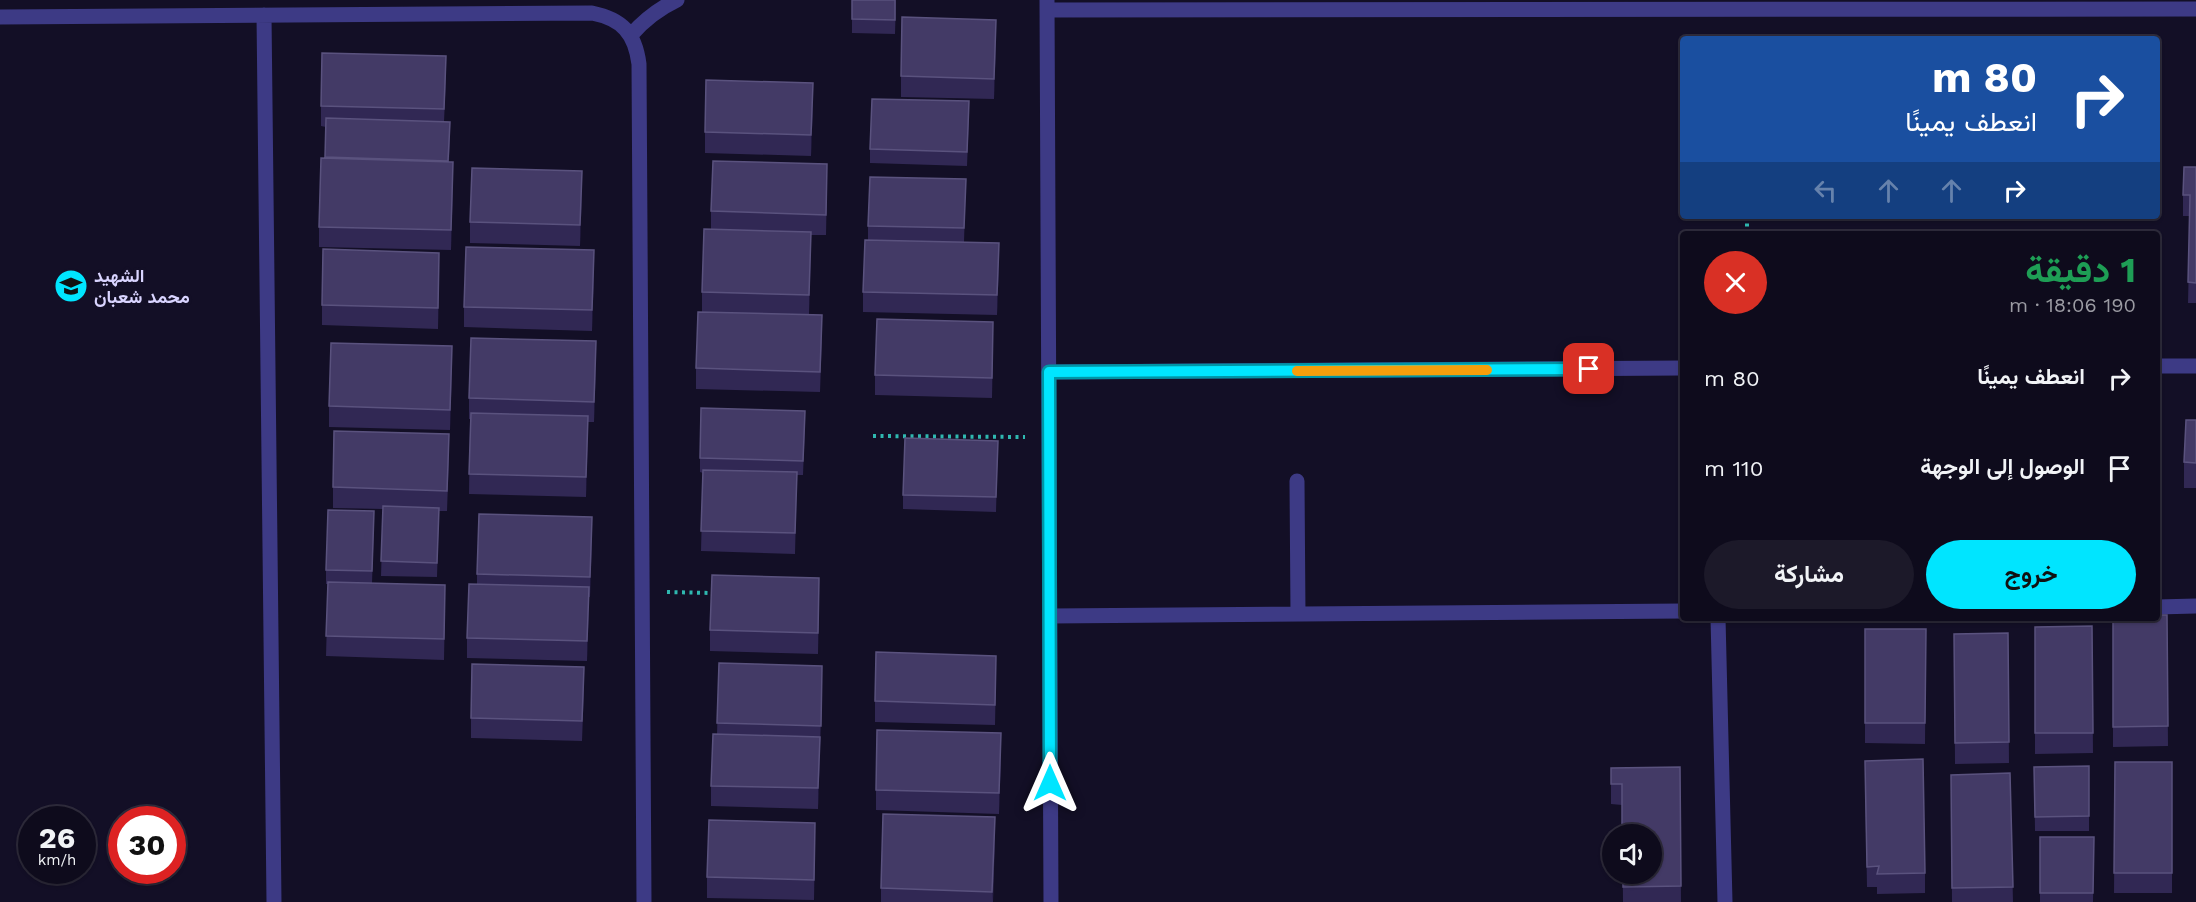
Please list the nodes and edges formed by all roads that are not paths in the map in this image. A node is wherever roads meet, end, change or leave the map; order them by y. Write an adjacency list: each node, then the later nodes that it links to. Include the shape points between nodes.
1 (677, 0): 7 (street, via 644,20)
2 (1047, 5): 3 (street); 11 (street)
3 (1847, 5): 4 (street)
4 (2196, 9)
5 (264, 15): 6 (street); 7 (street, via 592,13 620,23); 19 (street)
6 (0, 17)
7 (631, 35): 20 (street, via 639,64)
8 (2160, 366): 9 (street)
9 (2196, 366)
10 (1680, 368): 11 (street)
11 (1049, 372): 17 (street)
12 (1297, 481): 16 (street)
13 (2196, 606): 14 (street)
14 (2160, 607)
15 (1680, 611): 16 (street)
16 (1298, 614): 17 (street)
17 (1050, 616): 21 (street)
18 (1718, 621): 22 (street)
19 (274, 902)
20 (644, 902)
21 (1051, 902)
22 (1725, 902)

